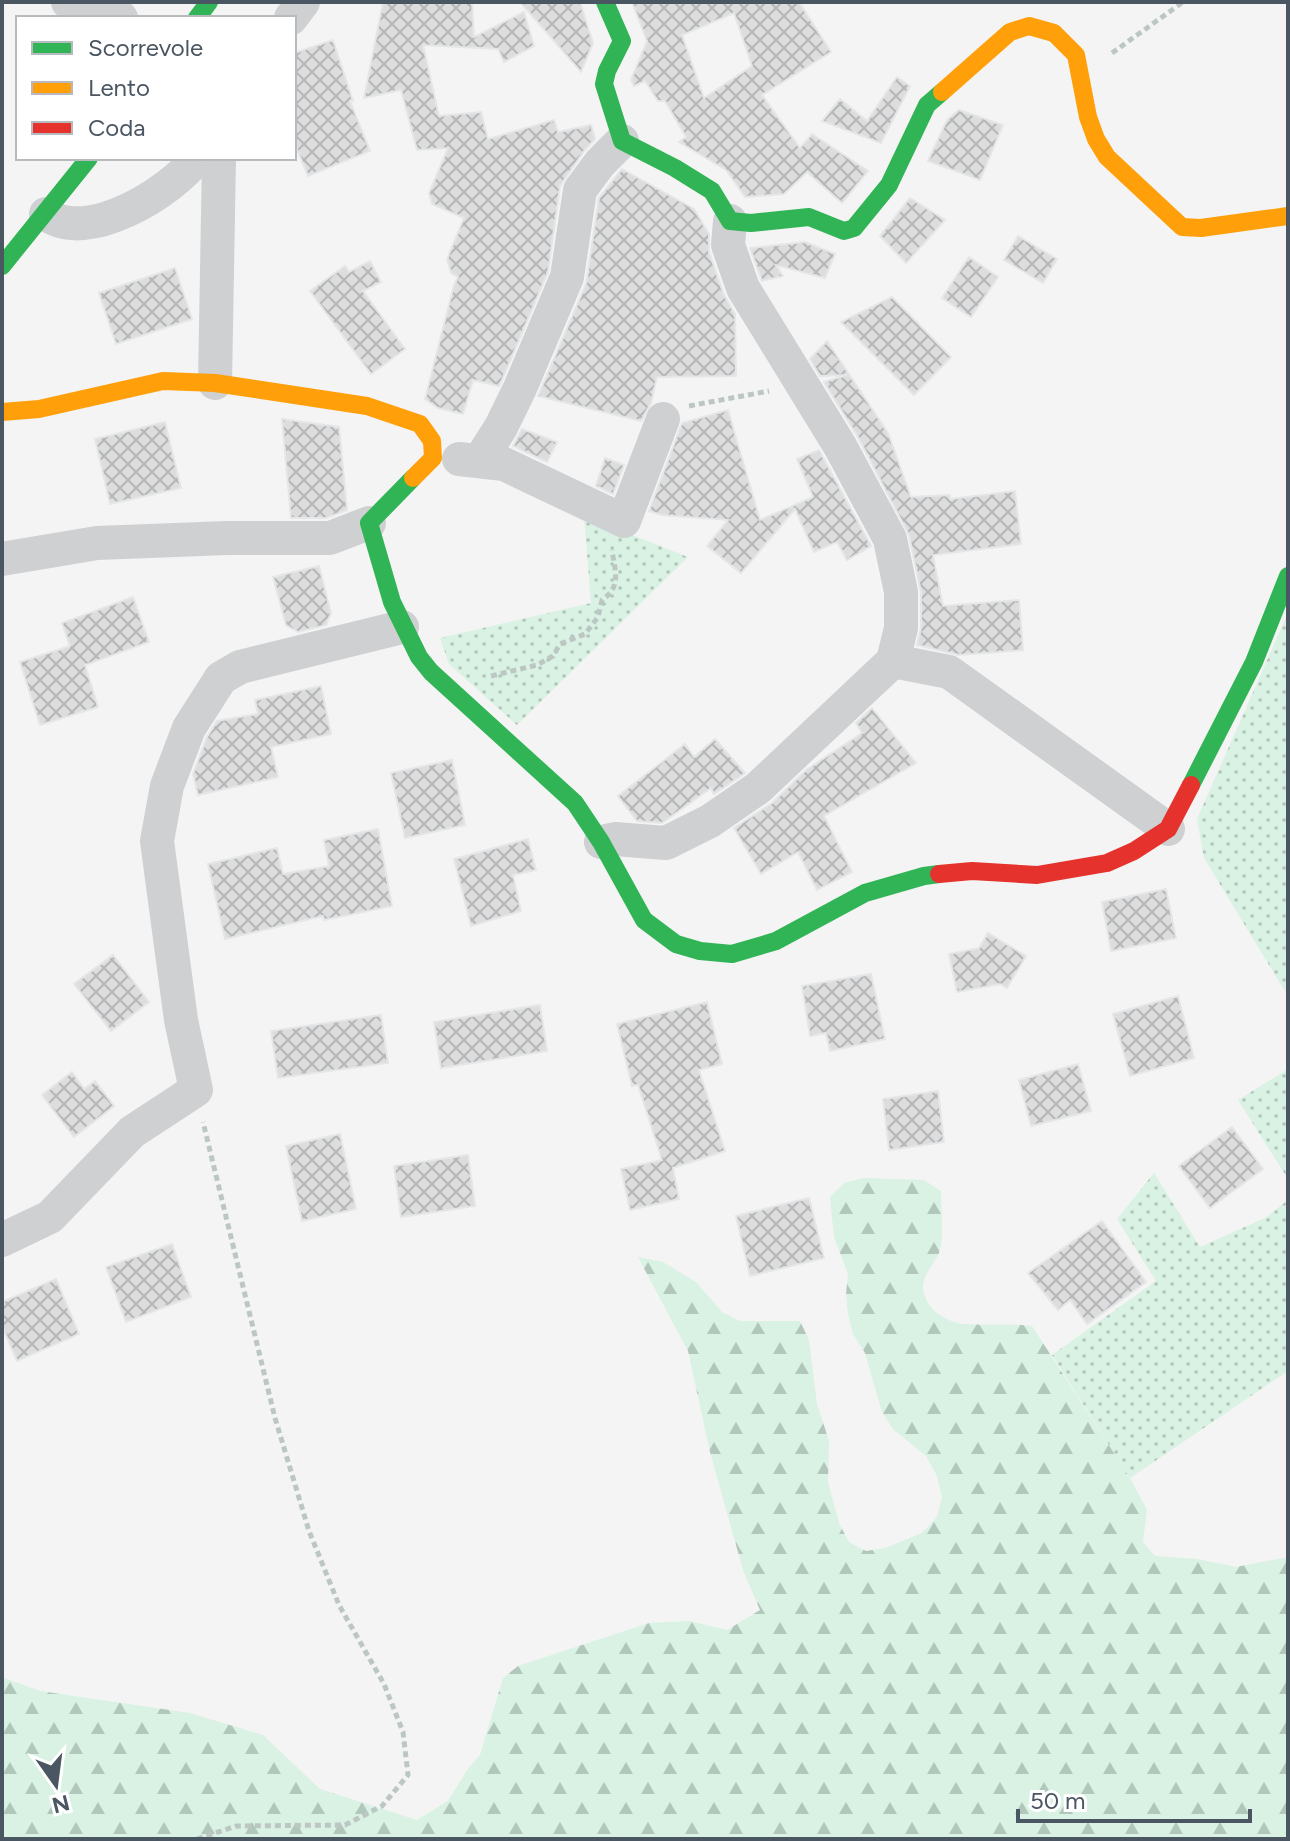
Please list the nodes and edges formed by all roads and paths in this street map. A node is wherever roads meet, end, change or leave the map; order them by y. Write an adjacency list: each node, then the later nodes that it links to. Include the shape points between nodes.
1 (68, 2): 4 (street)
2 (605, 2): 6 (street, via 622,41 604,84)
3 (1183, 2): 5 (path, via 1117,47)
4 (114, 16)
5 (1084, 86): 11 (street, via 1088,117 1107,157 1182,227); 12 (street, via 1076,55 1054,33 1029,26 1010,32 927,105 889,185 854,228 844,231 809,217)
6 (622, 141): 12 (street, via 712,191); 19 (street, via 580,190 567,277 520,388)
7 (87, 160): 10 (street)
8 (195, 160): 10 (street, via 129,210 81,222 56,221)
9 (219, 160): 14 (street)
10 (46, 214): 13 (street)
11 (1288, 216)
12 (730, 221): 15 (street, via 728,245 743,288)
13 (2, 266)
14 (215, 383): 16 (street, via 163,381 39,409); 18 (street, via 367,406 420,424 432,441)
15 (800, 385): 17 (path, via 691,405); 25 (street, via 890,539 901,592 901,628)
16 (2, 412)
17 (663, 419): 20 (street, via 624,521)
18 (433, 458): 19 (street); 21 (street)
19 (480, 460): 20 (street, via 504,464)
20 (610, 516): 26 (path, via 616,580 585,634 560,644 553,656 537,665)
21 (369, 523): 22 (street, via 330,538 97,543); 24 (street)
22 (2, 559)
23 (1288, 576): 27 (street, via 1254,662)
24 (402, 627): 28 (street, via 431,672 575,803); 29 (street, via 240,667 221,678 189,728 167,786 157,841)
25 (893, 661): 27 (street, via 949,672); 28 (street, via 758,788 710,821 666,843)
26 (482, 678)
27 (1168, 829): 28 (street, via 1107,863 1037,875 972,871 924,876 865,893 776,941 732,954 676,944 644,920)
28 (601, 842)
29 (196, 1090): 30 (street, via 132,1132 50,1217); 31 (path, via 275,1418 309,1531 339,1605 384,1684 403,1732 408,1775 382,1806 345,1825 236,1826)
30 (2, 1240)
31 (197, 1839)

